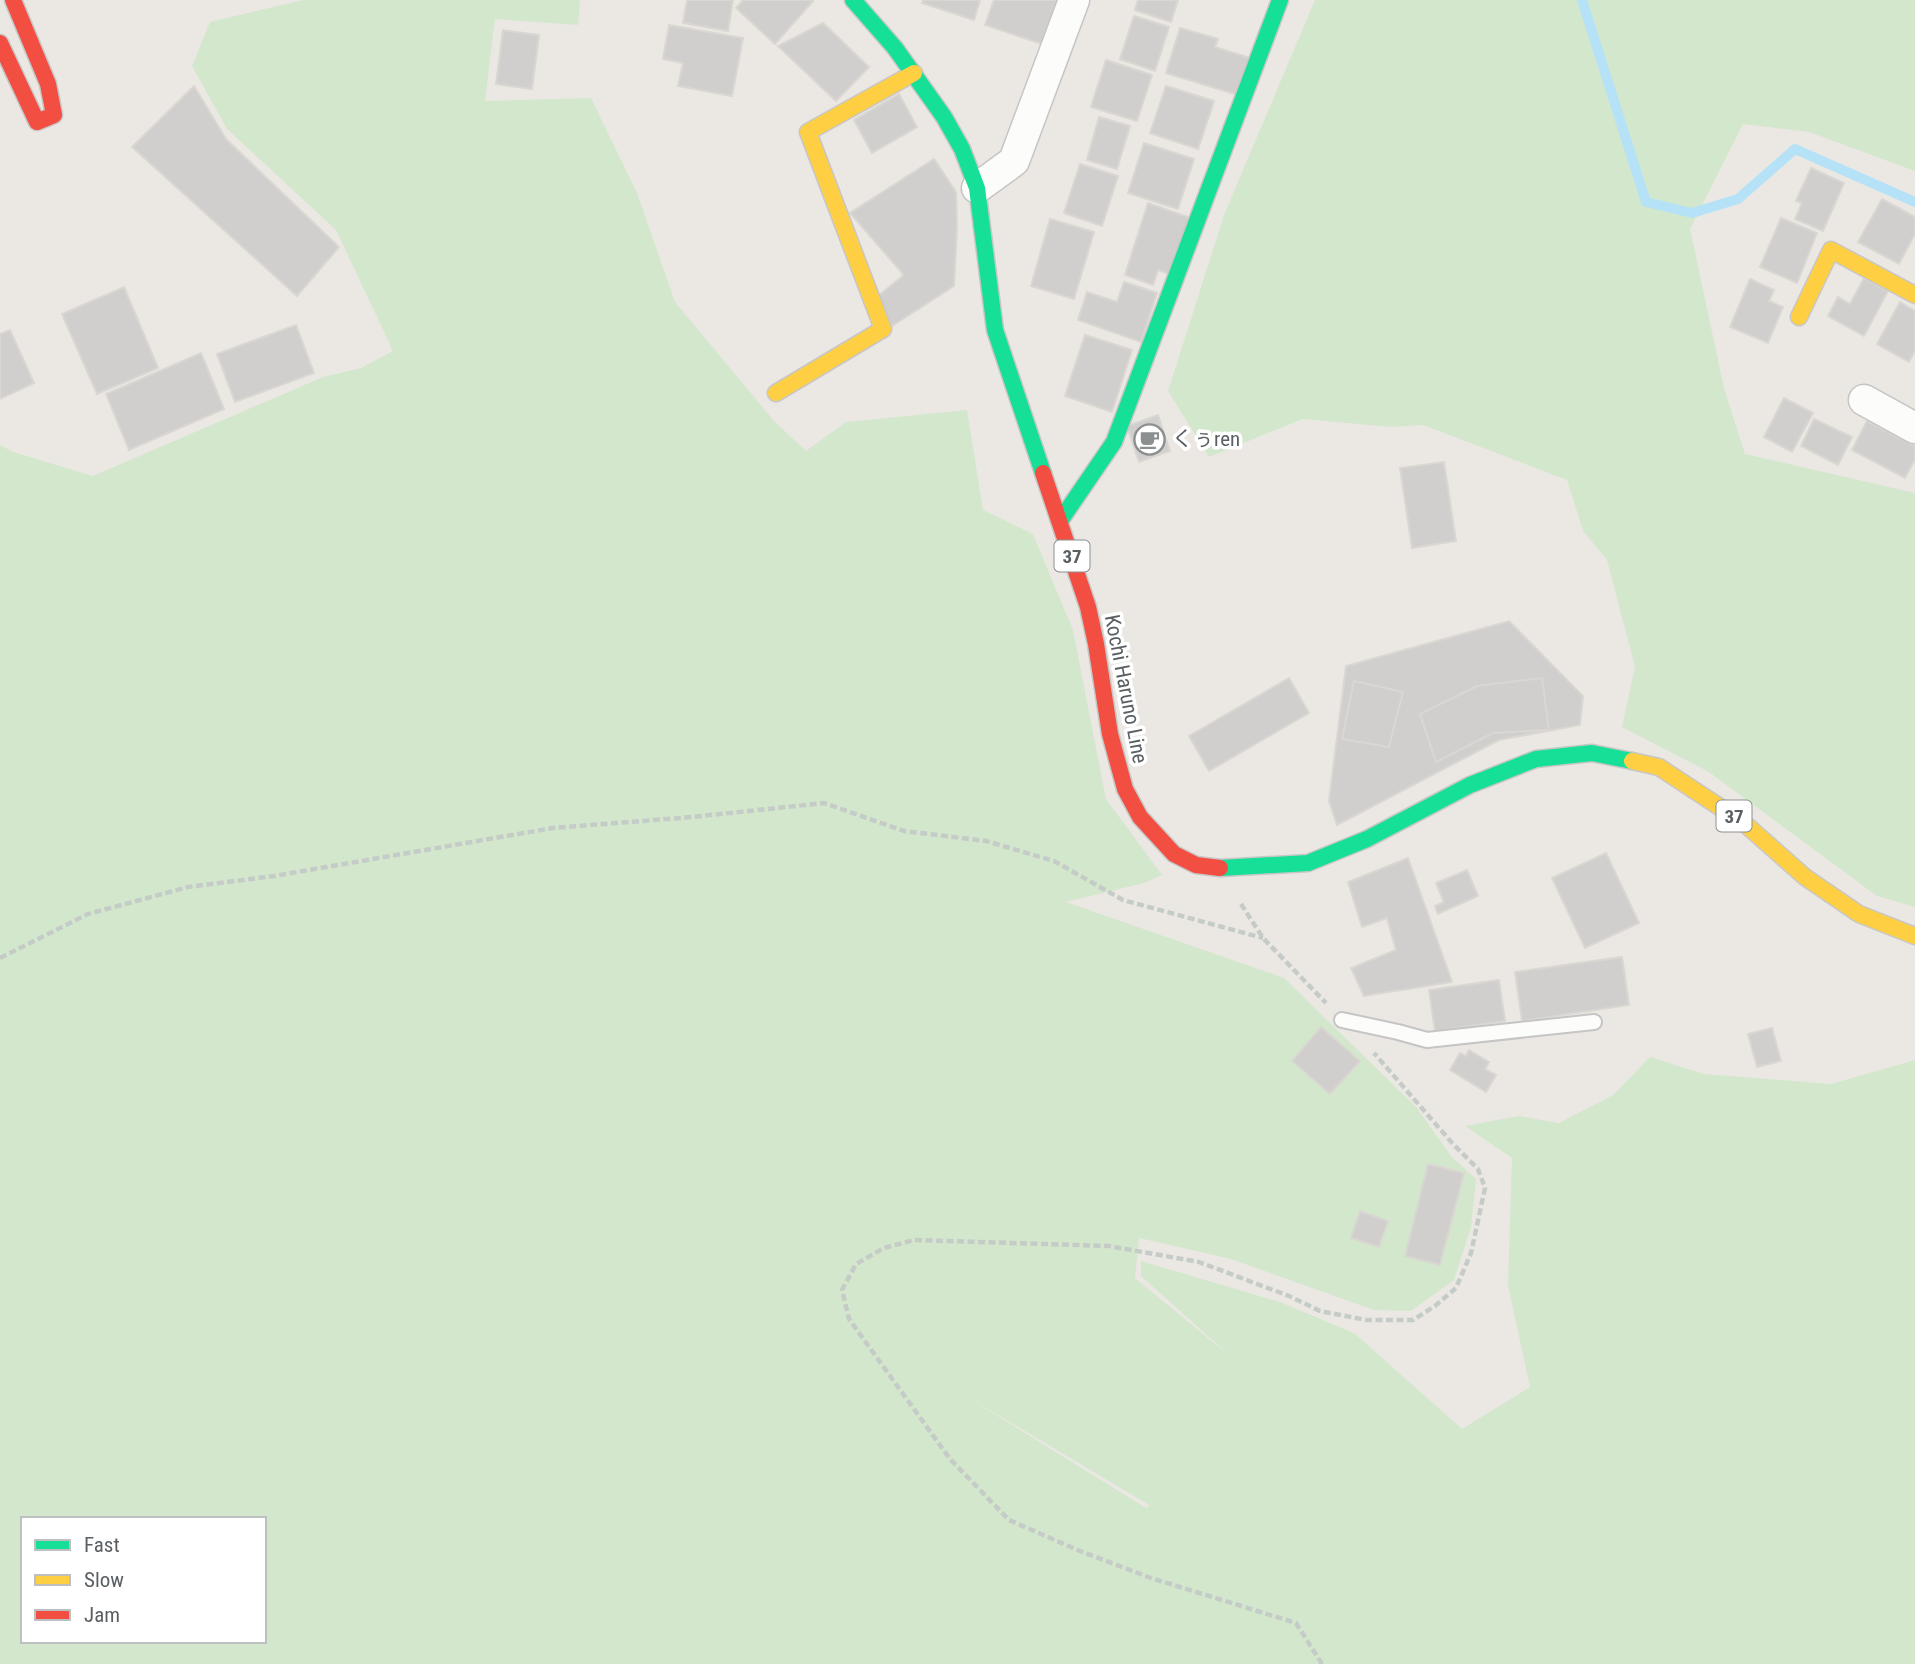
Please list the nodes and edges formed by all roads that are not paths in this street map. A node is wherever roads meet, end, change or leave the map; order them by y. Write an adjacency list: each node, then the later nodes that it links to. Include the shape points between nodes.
1 (13, 0): 5 (main road, via 48,84 54,114 37,122)
2 (1074, 0): 7 (street, via 1014,161)
3 (1280, 0): 13 (main road, via 1114,442)
4 (865, 6): 6 (main road, Kochi Haruno Line / 37)
5 (0, 43)
6 (914, 73): 7 (main road, Kochi Haruno Line / 37, via 962,149); 10 (main road, via 808,132 883,329)
7 (977, 188): 13 (main road, Kochi Haruno Line / 37, via 995,330)
8 (1915, 295): 9 (main road, via 1831,250)
9 (1799, 317)
10 (776, 393)
11 (1864, 400): 12 (street)
12 (1915, 428)
13 (1060, 520): 14 (main road, Kochi Haruno Line / 37, via 1088,607 1110,734 1125,789 1140,817 1174,854 1196,865 1308,863 1367,839 1470,785 1536,760 1592,752 1659,767 1744,823 1805,877 1859,914)
14 (1915, 936)
15 (1342, 1020): 16 (lane, via 1427,1040)
16 (1594, 1022)

